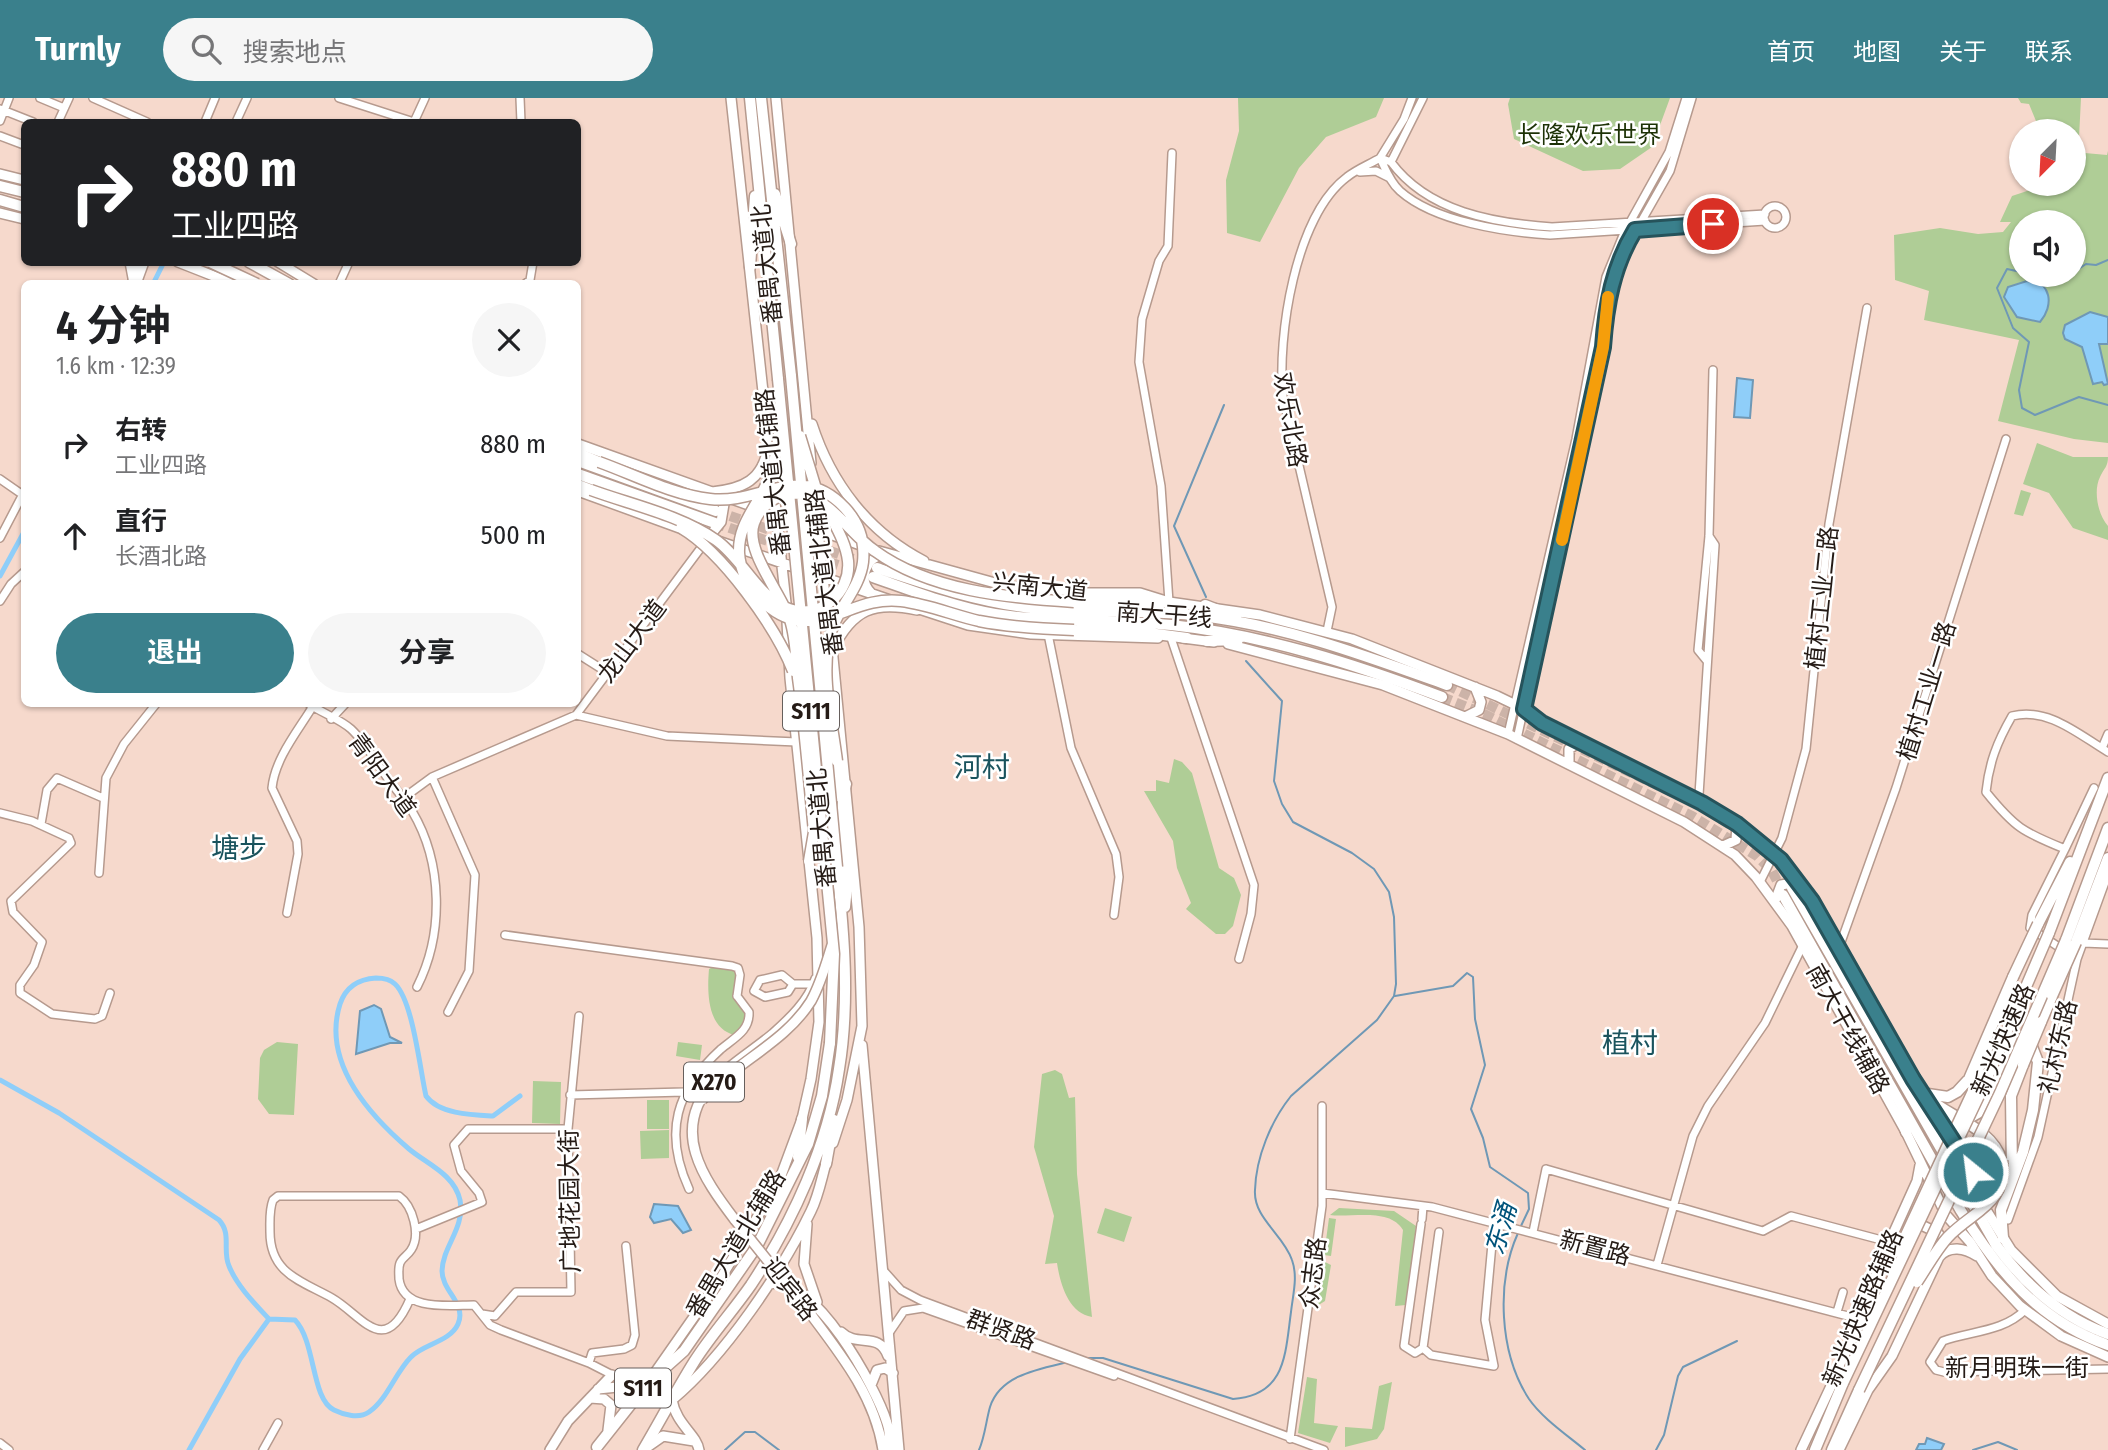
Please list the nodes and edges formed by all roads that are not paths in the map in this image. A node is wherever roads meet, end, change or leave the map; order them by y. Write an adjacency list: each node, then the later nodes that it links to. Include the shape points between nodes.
1 (9, 98): 20 (street)
2 (40, 98): 19 (street)
3 (69, 98): 19 (street)
4 (93, 98): 23 (street)
5 (215, 98): 24 (street)
6 (247, 98): 25 (street)
7 (425, 98): 27 (street)
8 (520, 98): 28 (street)
9 (731, 98): 58 (main road)
10 (743, 98): 32 (highway)
11 (750, 98): 32 (highway, 番禺大道北 / S111)
12 (763, 98): 37 (highway, 番禺大道北 / S111)
13 (776, 98): 52 (main road)
14 (1412, 98): 34 (street)
15 (1423, 98): 35 (street)
16 (1686, 98): 48 (street, via 1669,152)
17 (1692, 98): 49 (street, via 1670,172)
18 (342, 99): 26 (street)
19 (64, 108): 22 (street)
20 (2, 109): 21 (street); 29 (street)
21 (26, 119)
22 (59, 119)
23 (140, 119)
24 (206, 119)
25 (237, 119)
26 (405, 119)
27 (415, 119)
28 (521, 119)
29 (0, 121)
30 (0, 136): 31 (street)
31 (21, 144)
32 (753, 145): 38 (highway, 番禺大道北 / S111)
33 (1172, 153): 98 (street, via 1168,246 1142,319 1139,354 1161,486)
34 (1380, 158): 35 (street); 39 (street, 欢乐北路); 40 (street)
35 (1391, 162): 48 (street, via 1427,197 1466,213 1552,227)
36 (0, 174): 41 (main road)
37 (769, 174): 52 (highway); 67 (highway, 番禺大道北 / S111, bridge)
38 (757, 175): 58 (highway); 68 (highway, 番禺大道北 / S111, bridge)
39 (1347, 177): 40 (street, via 1366,170); 104 (street, 欢乐北路, via 1326,199 1292,279 1280,362 1283,397 1332,607)
40 (1389, 177): 50 (street, via 1417,203 1464,222 1550,235)
41 (21, 179)
42 (0, 186): 43 (highway)
43 (21, 191)
44 (0, 201): 45 (highway)
45 (21, 206)
46 (0, 213): 47 (main road)
47 (21, 218)
48 (1630, 221): 49 (street); 50 (street)
49 (1640, 221): 51 (street); 51 (street, via 1765,217)
50 (1626, 230): 51 (street); 64 (street, via 1606,276)
51 (1635, 230): 64 (street, via 1614,279)
52 (791, 244): 66 (main road, 番禺大道北铺路)
53 (189, 266): 59 (main road)
54 (217, 266): 59 (main road)
55 (219, 266): 60 (highway, bridge)
56 (256, 266): 61 (highway)
57 (285, 266): 62 (main road)
58 (750, 267): 69 (main road, 番禺大道北铺路)
59 (223, 279)
60 (248, 280)
61 (282, 280)
62 (307, 280)
63 (1867, 308): 150 (street, 植村工业二路, via 1829,524 1806,749)
64 (1600, 332): 100 (street); 101 (street)
65 (1713, 370): 139 (street, via 1709,536 1698,650 1707,661)
66 (806, 404): 87 (main road, 番禺大道北辅路); 93 (main road, via 823,455 851,501 890,540)
67 (793, 411): 83 (highway, bridge, via 808,469 839,532 848,562 846,581 826,606 808,612 783,607 718,541); 159 (highway, 番禺大道北 / S111, bridge)
68 (782, 415): 107 (highway, bridge, via 774,464 745,521 739,546 747,582 768,607 797,620 818,622 880,601 901,601 1003,625); 163 (highway, 番禺大道北 / S111, bridge)
69 (769, 435): 78 (main road, via 763,466 752,481 735,489); 85 (main road, 番禺大道北铺路)
70 (2006, 439): 161 (street, 植村工业一路, via 1896,789)
71 (581, 445): 78 (main road, 兴南大道)
72 (581, 454): 142 (highway, bridge, via 714,499 803,485 829,494 849,512 860,532 863,560 828,648)
73 (581, 462): 84 (highway)
74 (581, 475): 86 (highway)
75 (0, 479): 79 (street)
76 (581, 486): 83 (highway, bridge)
77 (581, 492): 89 (main road)
78 (708, 492): 80 (main road, 兴南大道)
79 (21, 494)
80 (724, 498): 85 (main road, 兴南大道); 89 (main road, via 721,522)
81 (21, 501): 88 (street)
82 (21, 502): 90 (street)
83 (633, 505): 117 (highway, bridge, via 694,536 716,555 780,640)
84 (716, 511)
85 (778, 517): 87 (main road, 兴南大道); 92 (main road, 番禺大道北铺路)
86 (715, 523)
87 (818, 531): 91 (main road, 兴南大道); 95 (main road, 番禺大道北辅路)
88 (0, 538)
89 (706, 541): 92 (main road, 兴南大道); 112 (street, 龙山大道); 113 (main road, via 769,617)
90 (0, 547)
91 (886, 553): 93 (main road, 兴南大道); 96 (main road, via 874,558 864,573 865,586)
92 (782, 563): 95 (main road, 兴南大道); 113 (main road, 番禺大道北铺路)
93 (944, 571): 98 (main road, 兴南大道, via 1006,586 1140,593)
94 (21, 575): 97 (street)
95 (822, 577): 96 (main road, 兴南大道); 110 (main road, 番禺大道北辅路)
96 (873, 594): 102 (main road, 兴南大道)
97 (0, 601)
98 (1169, 602): 99 (main road, 兴南大道); 117 (highway, bridge, via 1074,602 990,594 919,574 874,551 813,497 776,497 758,514 752,538 791,624)
99 (1205, 605): 103 (highway); 104 (main road, 兴南大道)
100 (1534, 622): 101 (street); 118 (street)
101 (1543, 624): 123 (street)
102 (968, 625): 105 (main road, 兴南大道); 110 (main road, via 907,608 880,607 849,622)
103 (1263, 626): 108 (highway, 南大干线, via 1169,613 1013,606 875,572 937,599 995,614 1169,625); 114 (highway, 南大干线)
104 (1327, 631): 115 (main road, 兴南大道)
105 (1048, 634): 106 (main road, 兴南大道); 158 (street, via 1071,748 1115,854 1119,877)
106 (1171, 638): 107 (main road, 兴南大道); 166 (street, via 1254,885)
107 (1186, 638): 109 (main road, 兴南大道)
108 (1258, 640): 109 (highway); 116 (highway, 南大干线, via 1346,662)
109 (1207, 641): 125 (main road, 兴南大道, via 1321,666)
110 (833, 649): 137 (main road, 番禺大道北辅路)
111 (581, 656): 112 (street)
112 (608, 673): 124 (street, 龙山大道)
113 (790, 678): 131 (main road, 番禺大道北辅路)
114 (1447, 685)
115 (1475, 687): 118 (main road, 兴南大道); 125 (main road, via 1479,710)
116 (1443, 697)
117 (801, 699): 152 (highway, bridge, via 814,832)
118 (1514, 704): 123 (main road, 兴南大道); 129 (street)
119 (154, 707): 140 (street, via 124,744 106,778)
120 (310, 707): 157 (street, via 284,752 272,788 297,841)
121 (314, 707): 126 (street, 青阳大道)
122 (342, 707): 126 (street)
123 (1524, 709): 127 (main road, 兴南大道); 129 (street)
124 (576, 715): 131 (street, via 667,736); 135 (street, 龙山大道)
125 (1465, 716): 129 (main road, 兴南大道)
126 (331, 719): 141 (street, 青阳大道, via 349,727)
127 (1542, 723): 130 (main road, 南大干线辅路)
128 (2108, 734): 133 (street)
129 (1512, 736): 132 (main road, 兴南大道)
130 (1581, 741): 134 (main road, via 1569,748); 146 (main road, 南大干线辅路)
131 (797, 743): 152 (main road, 番禺大道北辅路)
132 (1539, 750): 134 (main road, 南大干线辅路)
133 (2105, 750): 149 (street, via 2076,730 2030,711 2012,716 1994,747 1986,792 2023,832)
134 (1569, 764): 148 (main road, 南大干线辅路)
135 (432, 777): 141 (street, 龙山大道); 175 (street, via 475,875 468,971)
136 (2108, 778): 143 (highway, 新光快速路)
137 (845, 784): 142 (highway); 177 (main road, 番禺大道北辅路, via 859,927)
138 (2094, 788): 149 (street)
139 (1699, 794)
140 (103, 798): 145 (street, via 57,778 47,790); 153 (street)
141 (402, 799): 171 (street, 青阳大道, via 412,811 432,865 436,906 433,945)
142 (840, 804): 159 (highway, via 847,889)
143 (2096, 808): 181 (highway, bridge, via 1965,1084 1948,1097); 214 (highway, 新光快速路, bridge, via 1984,1085)
144 (0, 813): 145 (street)
145 (41, 824): 173 (street, via 71,843 11,901 13,912 41,942 20,993 51,1014 95,1019 102,1016)
146 (1737, 824): 148 (main road, via 1735,840); 150 (main road, 南大干线辅路)
147 (2108, 828): 162 (highway, 新光快速路)
148 (1723, 846): 155 (main road, 南大干线辅路)
149 (2065, 849): 167 (street, via 2030,928)
150 (1774, 854): 155 (street, 植村工业二路); 156 (main road, 南大干线辅路)
151 (2108, 858): 162 (highway)
152 (809, 861): 168 (main road, 番禺大道北辅路)
153 (99, 873)
154 (2108, 874): 162 (street, 礼村东路)
155 (1760, 882): 156 (main road, 南大干线辅路)
156 (1787, 892): 181 (main road, 南大干线辅路); 184 (highway); 189 (main road, 南大干线辅路, via 1798,937); 192 (highway)
157 (287, 913)
158 (1114, 915)
159 (842, 925): 179 (highway, 番禺大道北 / S111, via 846,999)
160 (505, 935): 174 (street, via 732,966 740,975)
161 (1841, 942)
162 (2075, 942): 164 (street); 167 (street, 礼村东路); 196 (highway, bridge, via 2011,1101); 218 (highway, 新光快速路, bridge)
163 (833, 943): 183 (main road, bridge, via 810,1003 786,1030); 193 (highway, 番禺大道北 / S111, bridge, via 830,1043 814,1125)
164 (2108, 944)
165 (1802, 947): 200 (street, via 1765,1023 1693,1136)
166 (1239, 959)
167 (2077, 959): 196 (street, 礼村东路, via 2038,1137)
168 (818, 971): 170 (main road, 迎宾路 / X270); 187 (main road, 番禺大道北辅路, via 819,1022)
169 (793, 984): 170 (street); 172 (street, via 788,992 765,997); 172 (street, via 782,975 760,980)
170 (814, 984): 183 (main road, 迎宾路 / X270, via 788,1020 715,1081)
171 (417, 987)
172 (754, 991): 174 (street)
173 (110, 993)
174 (737, 996): 180 (street, via 749,1012 744,1031 722,1048)
175 (448, 1012)
176 (579, 1016): 182 (street, 广地花园大街)
177 (862, 1026): 190 (main road, 番禺大道北辅路, via 847,1100); 213 (main road)
178 (2027, 1041): 186 (highway, via 2012,1045 1978,1113); 196 (highway, via 2037,1056 2038,1078); 214 (highway, bridge, via 2011,1036 1997,1043 1903,1241)
179 (839, 1070): 190 (highway); 227 (highway, 番禺大道北 / S111, via 828,1122 798,1198 751,1284)
180 (684, 1092): 182 (street); 194 (street, via 675,1146)
181 (1921, 1093): 186 (highway); 197 (main road, 南大干线辅路, via 1966,1158)
182 (570, 1095): 188 (street, 广地花园大街)
183 (702, 1100): 247 (main road, 迎宾路 / X270, bridge, via 692,1139 698,1167 863,1389)
184 (1900, 1101): 189 (highway); 228 (highway, via 1961,1211 2011,1282 2060,1323)
185 (1322, 1106): 195 (street, 众志路)
186 (1953, 1116): 218 (highway, bridge, via 1989,1138 2002,1161 2001,1186 1993,1200 1945,1240)
187 (802, 1119): 193 (highway, via 801,1147); 237 (main road, 番禺大道北辅路, via 779,1181 714,1287)
188 (568, 1129): 203 (street, via 468,1129 454,1145 461,1171 482,1202); 221 (street, 广地花园大街, via 571,1292 516,1292 495,1316)
189 (1906, 1132): 191 (main road, 南大干线辅路)
190 (826, 1164): 199 (main road, 番禺大道北辅路)
191 (1920, 1164): 204 (main road, 新光快速路辅路); 211 (main road, 南大干线辅路, via 1941,1207)
192 (1953, 1171): 197 (highway); 225 (highway, via 1990,1236 2017,1272 2059,1309)
193 (792, 1178): 226 (highway, 番禺大道北 / S111, via 757,1245)
194 (689, 1189)
195 (1322, 1193): 198 (street, 新置路); 244 (street, 众志路)
196 (2011, 1193): 201 (street, 礼村东路); 207 (highway, via 2001,1214)
197 (1983, 1205): 207 (main road, 南大干线辅路)
198 (1423, 1206): 202 (street, 新置路); 229 (street, via 1404,1346 1415,1353)
199 (812, 1208): 215 (main road, 番禺大道北辅路); 231 (main road, via 804,1264 814,1297 843,1335 879,1342)
200 (1673, 1208): 205 (street, via 1546,1169); 208 (street, via 1763,1231 1791,1216); 212 (street)
201 (2008, 1220)
202 (1494, 1223): 205 (street, 新置路); 229 (street, via 1485,1320 1494,1366 1431,1355)
203 (416, 1229): 217 (street, via 412,1249 398,1273 400,1287); 217 (street, via 406,1201 390,1194 278,1196 270,1206 275,1260 299,1284 331,1298 370,1327 392,1326 402,1318)
204 (1895, 1229): 208 (main road, 新光快速路辅路); 210 (main road, via 1910,1221 1934,1231 1944,1241)
205 (1529, 1231): 212 (street, 新置路)
206 (1439, 1232): 229 (street)
207 (2003, 1238): 223 (main road, 南大干线辅路, via 2057,1296)
208 (1889, 1242): 255 (main road, 新光快速路辅路, via 1854,1337)
209 (626, 1246): 232 (street, via 635,1335 632,1345 592,1353)
210 (1942, 1253): 211 (main road, via 1962,1249); 258 (main road, 新光快速路辅路)
211 (1979, 1258): 219 (main road, 南大干线辅路)
212 (1657, 1265): 220 (street, 新置路)
213 (882, 1269): 224 (main road); 233 (street, 群贤路, via 901,1290 920,1300 1064,1352)
214 (1891, 1280): 256 (highway, 新光快速路, bridge)
215 (770, 1284): 238 (main road, via 783,1283 808,1299 837,1332); 241 (main road, 番禺大道北辅路, via 699,1376)
216 (1843, 1292): 220 (street)
217 (410, 1299): 221 (street, via 424,1304 474,1304)
218 (1899, 1308): 257 (highway, 新光快速路, bridge)
219 (2025, 1310): 230 (main road, 南大干线辅路, via 2061,1336); 234 (street, 新月明珠一街, via 2000,1327 1943,1341 1930,1363 1944,1372)
220 (1837, 1312): 222 (street, 新置路)
221 (482, 1314): 232 (street, via 501,1330)
222 (1864, 1320)
223 (2108, 1324)
224 (889, 1333): 231 (main road); 233 (street, 群贤路, via 904,1311 923,1308)
225 (2108, 1334)
226 (695, 1336): 227 (highway); 237 (highway, 番禺大道北 / S111, via 684,1351)
227 (707, 1345): 241 (highway, 番禺大道北 / S111)
228 (2108, 1345)
229 (1423, 1348)
230 (2108, 1357)
231 (891, 1360): 235 (main road)
232 (589, 1363): 236 (street)
233 (1089, 1366): 244 (street, 群贤路)
234 (2108, 1369)
235 (893, 1373): 238 (main road, via 877,1370); 247 (main road)
236 (612, 1375): 237 (street); 239 (main road)
237 (642, 1385): 239 (main road); 243 (highway, 番禺大道北 / S111)
238 (871, 1385): 247 (main road)
239 (598, 1389): 240 (main road)
240 (585, 1400): 243 (main road, via 597,1396 611,1405); 252 (main road)
241 (673, 1400): 246 (main road, via 681,1425); 253 (highway, 番禺大道北 / S111)
242 (278, 1423): 251 (street)
243 (608, 1430): 248 (highway, 番禺大道北 / S111)
244 (1290, 1439): 249 (street, 群贤路)
245 (0, 1443): 250 (street)
246 (697, 1446): 253 (main road, via 663,1436)
247 (891, 1446)
248 (597, 1447)
249 (1310, 1447): 254 (street, 群贤路)
250 (9, 1450)
251 (262, 1450)
252 (550, 1450)
253 (644, 1450)
254 (1324, 1450)
255 (1801, 1450)
256 (1815, 1450)
257 (1832, 1450)
258 (1839, 1450)

